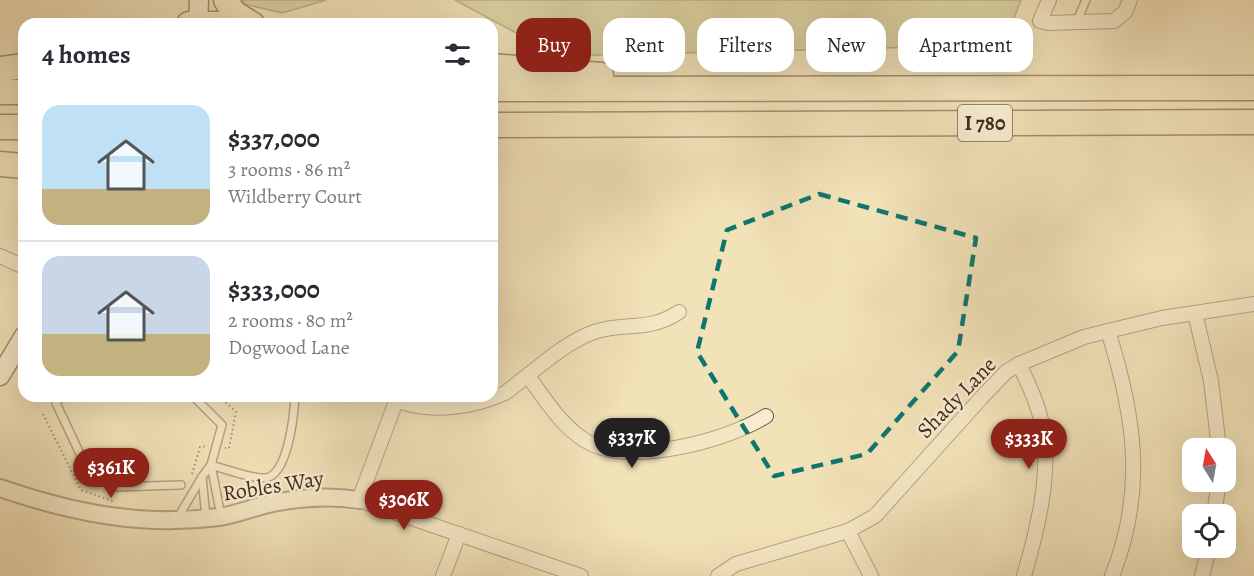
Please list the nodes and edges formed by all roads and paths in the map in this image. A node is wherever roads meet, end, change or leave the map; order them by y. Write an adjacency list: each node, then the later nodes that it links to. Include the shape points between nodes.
1 (226, 0): 5 (highway)
2 (1049, 0): 6 (street, via 1040,21)
3 (1086, 0): 6 (lane)
4 (1130, 0): 6 (street, via 1125,12 1114,21)
5 (241, 18)
6 (1076, 22)
7 (498, 66): 12 (highway, via 668,80)
8 (18, 67): 9 (highway)
9 (0, 69)
10 (1254, 88): 12 (highway, I 780)
11 (498, 89): 12 (highway, I 780)
12 (695, 89)
13 (0, 92): 14 (highway)
14 (18, 92)
15 (1254, 122): 16 (highway, I 780)
16 (715, 124): 17 (highway, I 780); 20 (highway, via 646,134)
17 (498, 125)
18 (0, 127): 19 (highway)
19 (18, 127)
20 (498, 140)
21 (0, 164): 22 (highway)
22 (18, 166)
23 (0, 256): 24 (street)
24 (18, 264)
25 (1254, 304): 27 (street, Shady Lane)
26 (679, 312): 32 (street, via 652,325 610,328 579,339)
27 (1195, 313): 28 (street, Shady Lane); 42 (street, via 1211,381)
28 (1108, 331): 30 (street, Shady Lane); 59 (street, via 1135,451 1128,523)
29 (18, 346): 31 (main road)
30 (1019, 364): 51 (street, Shady Lane, via 982,397 875,516); 58 (street, via 1035,399 1046,445 1045,472)
31 (0, 376)
32 (528, 376): 33 (street); 41 (street, via 554,412 579,437 628,453 740,431)
33 (498, 396)
34 (57, 402): 45 (lane, via 89,472 116,487)
35 (199, 402): 43 (lane, via 222,425)
36 (295, 402): 43 (lane, via 283,463 274,475 264,478)
37 (396, 402): 47 (street)
38 (419, 402): 39 (street, via 451,408)
39 (482, 402)
40 (43, 414): 48 (path, via 81,490 117,503)
41 (766, 416)
42 (1218, 438)
43 (211, 465): 44 (lane); 49 (lane)
44 (202, 477): 49 (lane); 50 (lane)
45 (181, 485)
46 (0, 488): 50 (street, Robles Way, via 54,507 139,520)
47 (359, 500): 49 (street, Robles Way, via 309,499); 52 (street, Robles Way)
48 (116, 507)
49 (214, 517): 50 (street, Robles Way)
50 (176, 519)
51 (848, 531): 56 (street, Shady Lane, via 736,564); 57 (street)
52 (459, 534): 54 (street); 55 (street, Robles Way)
53 (1206, 558): 60 (street)
54 (442, 576)
55 (581, 576)
56 (718, 576)
57 (871, 576)
58 (1024, 576)
59 (1112, 576)
60 (1202, 576)

